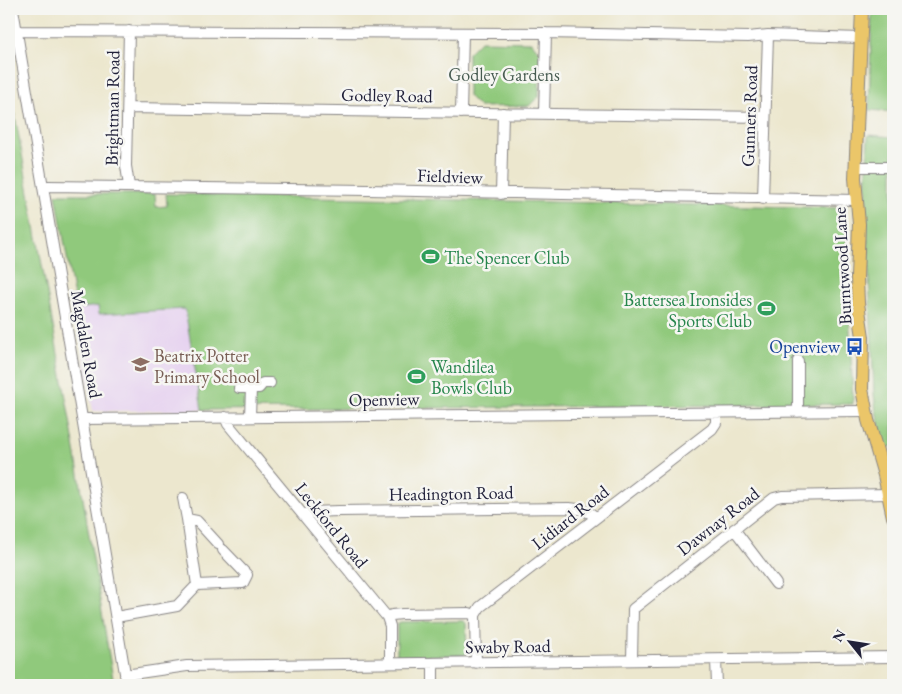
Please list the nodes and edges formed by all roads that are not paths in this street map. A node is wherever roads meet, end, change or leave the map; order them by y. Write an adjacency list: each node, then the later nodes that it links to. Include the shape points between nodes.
1 (14, 9): 3 (street, Magdalen Road)
2 (862, 9): 8 (main road, Burntwood Lane)
3 (18, 31): 4 (street); 17 (street, Magdalen Road)
4 (129, 31): 5 (street); 9 (street, Brightman Road)
5 (463, 34): 6 (street); 10 (street)
6 (546, 34): 7 (street); 12 (street)
7 (768, 35): 8 (street); 13 (street, Gunners Road)
8 (860, 38): 14 (main road, Burntwood Lane)
9 (128, 108): 10 (street, Godley Road); 16 (street, Brightman Road, via 126,166)
10 (461, 113): 11 (street, Godley Road)
11 (503, 113): 12 (street, Godley Road); 18 (street)
12 (544, 114): 13 (street, Godley Road)
13 (765, 117): 19 (street, Gunners Road)
14 (855, 166): 15 (street); 20 (main road, Burntwood Lane)
15 (893, 167)
16 (129, 186): 17 (street, Fieldview); 18 (street, Fieldview)
17 (44, 188): 30 (street, Magdalen Road)
18 (501, 194): 19 (street, Fieldview)
19 (763, 199): 20 (street, Fieldview)
20 (856, 200): 25 (main road, Burntwood Lane, via 858,261 865,266 866,301 859,312 862,330 856,340 858,372 863,370)
21 (798, 360): 26 (street)
22 (270, 383): 24 (street)
23 (239, 388): 24 (street)
24 (251, 388): 29 (street)
25 (866, 411): 26 (street, Openview); 31 (main road)
26 (798, 412): 27 (street, Openview)
27 (716, 413): 29 (street, Openview); 35 (street, Lidiard Road, via 712,430)
28 (225, 417): 29 (street, Openview); 30 (street, Openview); 33 (street, Leckford Road)
29 (250, 417)
30 (83, 419): 41 (street, Magdalen Road)
31 (890, 490): 34 (main road); 37 (street, Dawnay Road, via 778,496)
32 (183, 498): 36 (street)
33 (304, 515): 35 (street, Headington Road, via 339,511 569,508 581,509); 42 (street, Leckford Road)
34 (893, 517)
35 (596, 518): 40 (street, Lidiard Road, via 480,607)
36 (187, 519): 39 (street); 39 (street, via 197,521 247,575 243,583)
37 (734, 529): 38 (street); 44 (street, Dawnay Road, via 633,609)
38 (776, 584)
39 (197, 585): 41 (street, via 177,606)
40 (475, 615): 42 (street, via 392,614); 48 (street)
41 (116, 617): 49 (street, Magdalen Road)
42 (387, 617): 46 (street)
43 (893, 657): 45 (street, Swaby Road)
44 (632, 660): 45 (street, Swaby Road); 48 (street, Swaby Road)
45 (716, 660): 51 (street)
46 (390, 663): 47 (street, Swaby Road); 49 (street, Swaby Road, via 187,666)
47 (433, 663): 48 (street, Swaby Road); 50 (street)
48 (476, 663)
49 (126, 680)
50 (432, 685)
51 (717, 685)

